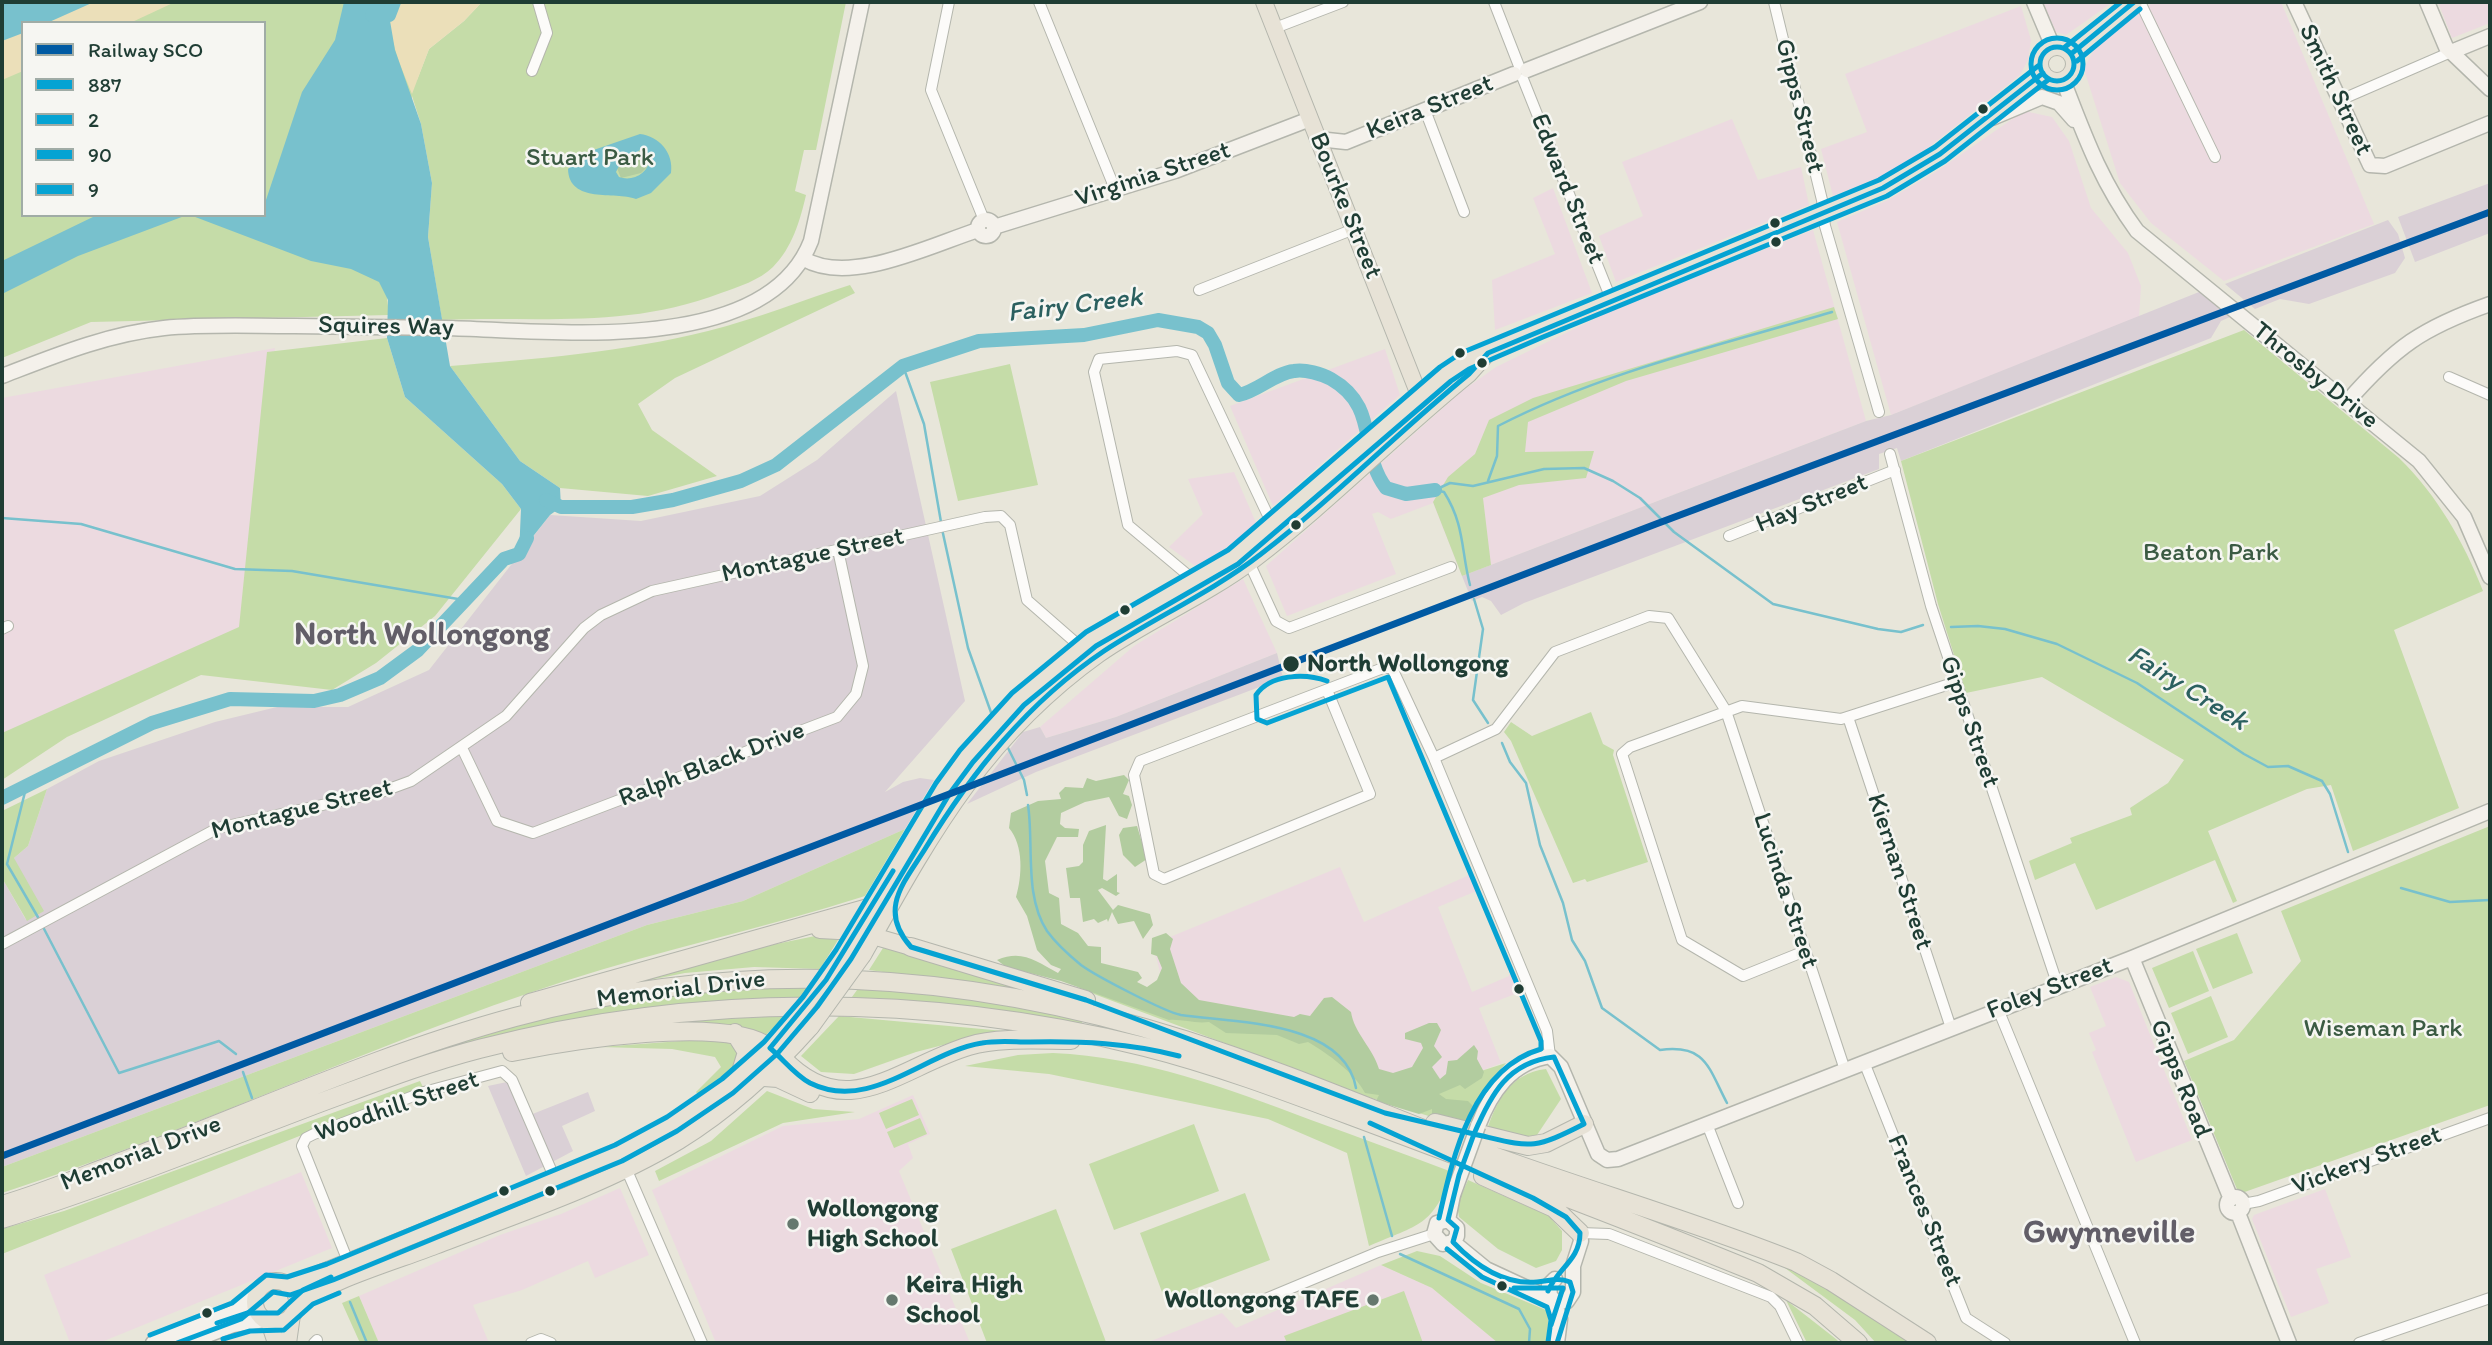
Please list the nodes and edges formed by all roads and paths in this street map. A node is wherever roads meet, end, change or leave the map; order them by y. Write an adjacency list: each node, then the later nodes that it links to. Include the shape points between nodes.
1 (538, 2): 20 (street, via 547,33)
2 (862, 2): 40 (main road, via 817,223)
3 (949, 2): 38 (street, via 930,90)
4 (1039, 2): 35 (street)
5 (1264, 2): 15 (main road, Bourke Street)
6 (1343, 2): 15 (street)
7 (1494, 2): 21 (street, Edward Street)
8 (1700, 2): 21 (main road, Keira Street)
9 (1774, 2): 37 (street, Gipps Street)
10 (2034, 2): 17 (main road)
11 (2134, 2): 19 (main road)
12 (2140, 2): 33 (street)
13 (2294, 2): 25 (main road, Smith Street)
14 (2427, 2): 18 (main road)
15 (1275, 29): 27 (main road, Bourke Street)
16 (2490, 36): 18 (main road)
17 (2053, 47): 19 (main road); 22 (main road, via 2040,60)
18 (2451, 52): 24 (main road); 25 (street)
19 (2071, 54): 23 (main road, via 2074,68)
20 (532, 71)
21 (1521, 72): 26 (main road, Keira Street); 42 (street, Edward Street)
22 (2043, 74): 23 (main road, via 2054,81); 28 (main road)
23 (2063, 80): 30 (main road, Throsby Drive)
24 (2490, 89)
25 (2338, 101): 29 (main road, Smith Street, via 2367,162 2375,167)
26 (1425, 110): 32 (main road, Keira Street); 36 (street)
27 (1310, 119): 31 (main road, Bourke Street); 35 (main road, Virginia Street)
28 (1982, 122): 30 (main road, via 2042,97 2059,103); 37 (main road, via 1901,179)
29 (2488, 122)
30 (2082, 129): 47 (main road, Throsby Drive, via 2112,197 2137,231)
31 (1318, 139): 32 (main road, Keira Street); 34 (main road, Bourke Street)
32 (1346, 142): 34 (main road, Keira Street)
33 (2215, 157)
34 (1329, 167): 39 (main road, Bourke Street)
35 (1115, 189): 38 (main road, Virginia Street)
36 (1464, 212)
37 (1824, 213): 42 (main road); 49 (street, Gipps Street)
38 (985, 226): 40 (main road, Virginia Street, via 852,268 825,268)
39 (1354, 229): 41 (street); 48 (main road, Bourke Street)
40 (804, 259): 44 (main road, Squires Way, via 772,293 723,313 654,329 591,333 230,325 162,328 99,340)
41 (1199, 290)
42 (1611, 299): 48 (main road, via 1488,353 1469,374)
43 (2490, 304): 47 (main road, via 2415,336 2369,374)
44 (2, 376)
45 (2449, 377): 46 (street)
46 (2490, 395)
47 (2347, 402): 57 (main road, Throsby Drive, via 2420,461 2444,488 2471,530)
48 (1422, 404): 52 (main road)
49 (1879, 412)
50 (1890, 454): 51 (street, Gipps Street)
51 (1895, 470): 53 (street, Hay Street); 61 (street, Gipps Street)
52 (1277, 530): 55 (main road); 58 (street, via 1192,355 1177,351 1103,357 1094,372 1128,526)
53 (1729, 536)
54 (838, 550): 59 (street, Montague Street, via 996,516 1005,518 1027,600); 65 (street, Montague Street, via 652,591 626,601 584,628 506,716); 65 (street, Ralph Black Drive, via 863,666 856,694 837,717 533,833 498,821)
55 (1246, 556): 56 (street, via 1276,621 1294,628); 58 (main road); 60 (main road)
56 (1451, 567)
57 (2490, 576)
58 (1195, 582): 59 (main road)
59 (1081, 646): 60 (street); 69 (main road, via 1010,708 966,756 917,828)
60 (1092, 660): 68 (main road, via 1006,735 949,809)
61 (1956, 682): 64 (street); 76 (street, Gipps Street)
62 (1327, 690): 62 (street, via 1370,794 1158,878 1134,775 1140,761); 66 (street, via 1392,668)
63 (1726, 711): 64 (street, via 1742,706 1823,719); 66 (street, Lucinda Street, via 1672,621 1654,615 1555,652 1496,729); 74 (street, Lucinda Street); 74 (street, via 1622,754 1682,940 1743,976)
64 (1848, 717): 78 (street, Kiernan Street)
65 (462, 748): 72 (street, Montague Street, via 411,781 388,789 218,828)
66 (1434, 758): 84 (street, via 1547,1031)
67 (2490, 811): 75 (main road, Foley Street)
68 (894, 903): 71 (main road); 73 (main road, via 894,927)
69 (872, 907): 70 (highway); 71 (main road)
70 (785, 932): 71 (highway, via 827,928); 87 (highway, via 522,1005 431,1036)
71 (865, 934): 73 (main road); 83 (main road, bridge, via 843,955 788,1027); 83 (main road, bridge, via 863,955 811,1027)
72 (2, 944)
73 (911, 947): 80 (highway, via 1086,1000)
74 (1805, 951): 86 (street, Lucinda Street)
75 (2132, 958): 76 (main road, Foley Street); 101 (main road, Gipps Road)
76 (2058, 986): 77 (main road, Foley Street)
77 (1998, 1009): 78 (main road, Foley Street); 133 (street)
78 (1951, 1028): 85 (main road, Foley Street)
79 (735, 1033): 83 (highway); 88 (highway, via 747,1052); 90 (highway, via 624,1037 526,1049)
80 (1187, 1041): 87 (highway, Memorial Drive, via 1052,1003 950,986 845,978 746,979 643,990 565,1005 461,1033); 92 (highway, Memorial Drive)
81 (1015, 1042): 82 (highway, via 1075,1040); 83 (highway, via 967,1046 849,1092 811,1083); 89 (highway, via 971,1054 856,1100 828,1099 778,1078)
82 (1141, 1046): 90 (highway, Memorial Drive, via 1014,1020 911,1010 832,1006 729,1009 622,1020 533,1036 426,1064); 92 (highway, Memorial Drive)
83 (776, 1053): 88 (main road); 89 (main road)
84 (1550, 1056): 93 (main road, via 1562,1067); 104 (main road, bridge, via 1526,1064 1491,1096 1452,1195)
85 (1864, 1062): 86 (main road, Foley Street); 132 (street, Frances Street, via 1966,1318)
86 (1844, 1070): 94 (main road, Foley Street)
87 (341, 1075): 100 (highway, Memorial Drive)
88 (740, 1075): 95 (main road, via 672,1124)
89 (764, 1077): 96 (main road, via 703,1125)
90 (332, 1098): 103 (highway, Memorial Drive)
91 (2490, 1118): 101 (street, Vickery Street)
92 (1382, 1120): 93 (highway, via 1528,1146 1546,1143); 102 (highway, Memorial Drive); 105 (highway, via 1554,1208)
93 (1584, 1124): 94 (main road, Foley Street, via 1598,1154 1607,1160)
94 (1707, 1124): 99 (street)
95 (619, 1153): 96 (street); 97 (main road)
96 (626, 1168): 98 (main road); 127 (street)
97 (550, 1181): 98 (main road); 109 (main road); 109 (street, Woodhill Street, via 512,1080 502,1071 424,1092 314,1134 302,1146)
98 (546, 1202): 118 (main road, via 321,1289)
99 (1738, 1203)
100 (2, 1205)
101 (2237, 1205): 134 (main road, Gipps Road)
102 (1611, 1206): 129 (highway, via 1780,1284 1827,1315); 130 (highway, via 1802,1287); 131 (highway, via 1805,1266)
103 (2, 1219)
104 (1448, 1220): 106 (main road, via 1437,1223); 107 (main road, via 1458,1232)
105 (1580, 1233): 108 (main road); 128 (street, via 1609,1234 1763,1294 1780,1306)
106 (1434, 1234): 107 (main road, via 1443,1244); 117 (street)
107 (1453, 1242): 110 (main road)
108 (1576, 1255): 111 (main road); 113 (main road)
109 (349, 1264): 112 (main road)
110 (1494, 1274): 111 (main road, via 1529,1282); 116 (main road)
111 (1556, 1279): 113 (main road, via 1568,1280); 116 (main road, via 1548,1290)
112 (288, 1286): 114 (main road, via 270,1283); 118 (main road, via 295,1296)
113 (1573, 1292): 116 (main road, via 1565,1302); 120 (main road)
114 (257, 1294): 119 (main road, via 256,1308); 121 (main road, via 237,1311)
115 (2490, 1298): 135 (street)
116 (1553, 1301): 120 (main road)
117 (1246, 1307)
118 (294, 1312): 119 (main road, via 281,1322); 124 (main road)
119 (266, 1321): 122 (main road, via 233,1325); 123 (main road)
120 (1558, 1336)
121 (153, 1343)
122 (187, 1343)
123 (276, 1343)
124 (288, 1343)
125 (531, 1343): 126 (street, via 541,1339)
126 (551, 1343)
127 (702, 1343)
128 (1798, 1343)
129 (1858, 1343)
130 (1871, 1343)
131 (1927, 1343)
132 (2005, 1343)
133 (2134, 1343)
134 (2289, 1343)
135 (2359, 1343)

